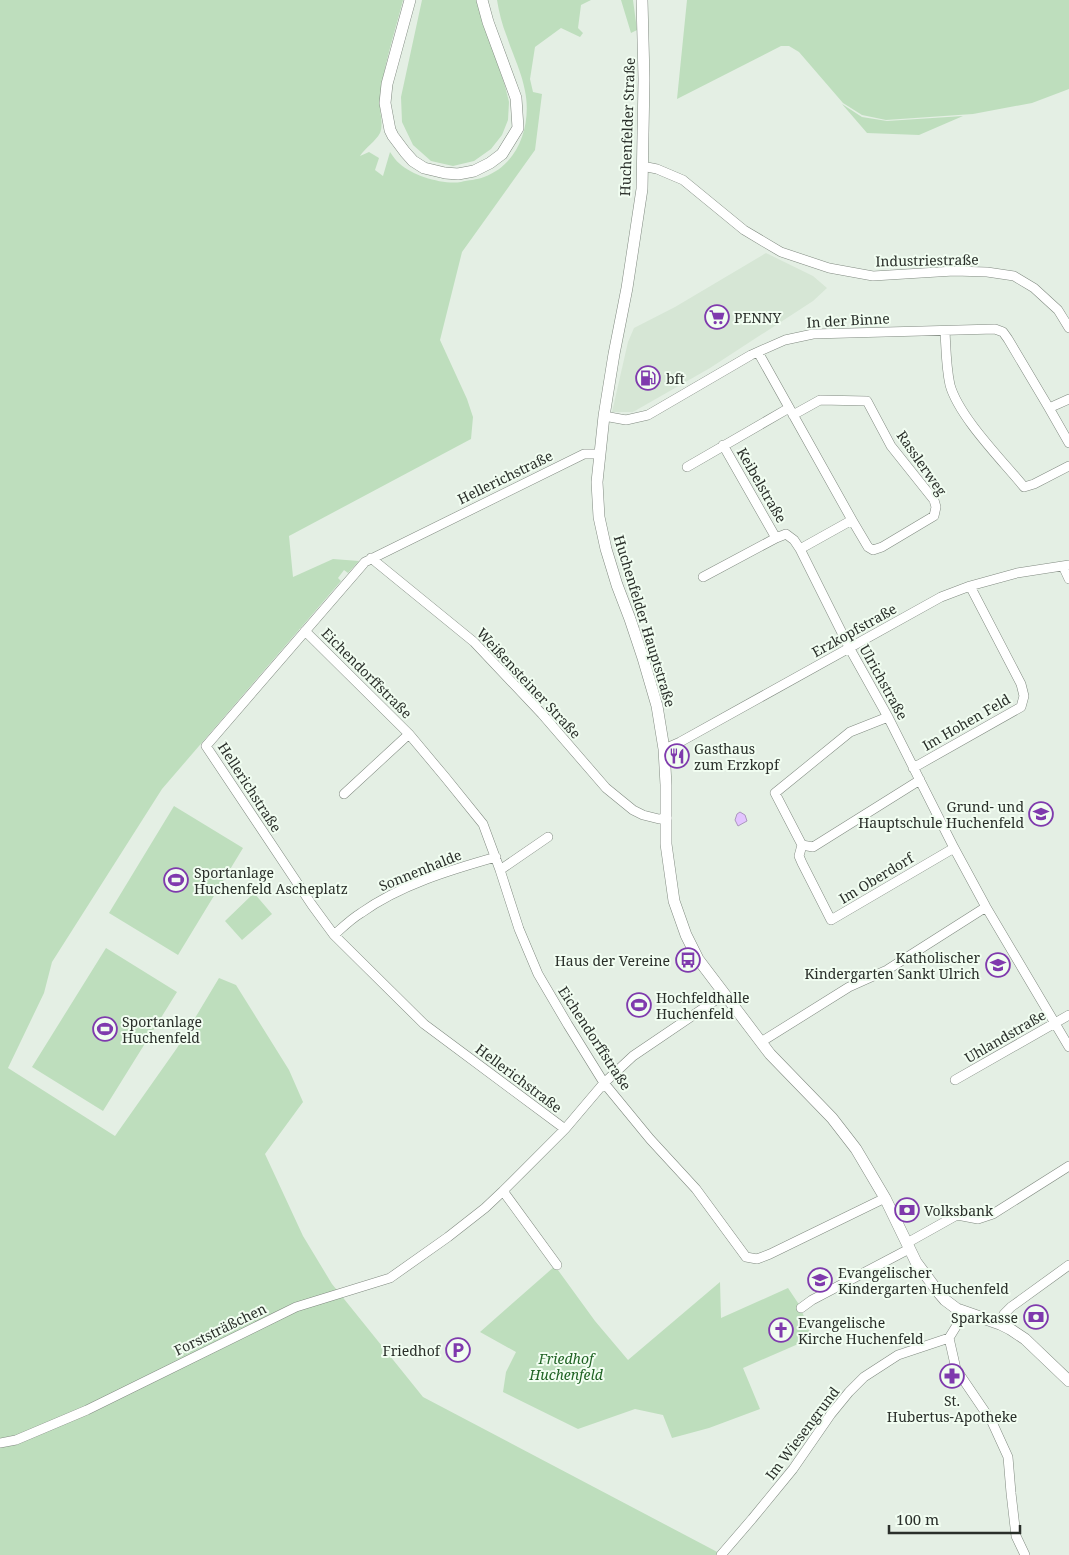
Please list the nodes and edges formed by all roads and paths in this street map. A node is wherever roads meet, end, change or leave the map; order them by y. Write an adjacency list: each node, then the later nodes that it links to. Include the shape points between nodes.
1 (410, 0): 2 (main road, via 387,84 385,103 390,130 413,161 424,168 458,174 474,171 502,154 518,128 516,98)
2 (482, 0)
3 (642, 0): 4 (main road, Huchenfelder Straße)
4 (642, 166): 5 (main road, Huchenfelder Straße, via 642,189); 6 (street, Industriestraße, via 684,180 744,230 781,252 829,268 873,276 954,271 1014,276 1034,288 1058,310)
5 (632, 254): 12 (main road, Huchenfelder Hauptstraße)
6 (1069, 328)
7 (945, 331): 8 (street, In der Binne, via 813,334 784,340); 10 (street, In der Binne, via 995,329 1002,332); 16 (street, via 950,385 962,410 1024,487)
8 (758, 352): 11 (street); 12 (street, In der Binne, via 648,415 626,420)
9 (1069, 400): 10 (street)
10 (1049, 408): 13 (street)
11 (791, 412): 14 (street, Keibelstraße); 18 (street); 18 (street, Rasslerweg, via 820,400 867,400 891,446 934,500 936,507 934,516 873,550)
12 (604, 416): 15 (main road, Huchenfelder Hauptstraße)
13 (1069, 444)
14 (723, 445): 17 (street, Keibelstraße); 19 (street, Keibelstraße)
15 (600, 454): 21 (street, Hellerichstraße, via 584,454); 30 (main road, Huchenfelder Hauptstraße, via 599,517 617,585 655,698)
16 (1069, 466)
17 (687, 467)
18 (852, 520): 20 (street)
19 (776, 538): 20 (street, Keibelstraße, via 786,534); 23 (street, Keibelstraße)
20 (800, 549): 27 (street, Ulrichstraße)
21 (372, 558): 26 (street, Hellerichstraße, via 352,576); 34 (street, Weißensteiner Straße, via 474,642 606,788 643,815)
22 (1066, 565): 24 (street); 25 (street, Erzkopfstraße, via 1017,573)
23 (703, 577)
24 (1069, 579)
25 (970, 586): 27 (street, Erzkopfstraße, via 940,596); 31 (street, Im Hohen Feld, via 1021,684 1024,696 1021,707)
26 (305, 631): 29 (street, Eichendorffstraße); 41 (street, Hellerichstraße, via 206,746)
27 (850, 649): 28 (street, Ulrichstraße); 30 (street, Erzkopfstraße)
28 (888, 716): 31 (street, Ulrichstraße); 36 (street, Im Oberdorf, via 850,732 775,793)
29 (409, 734): 33 (street, Eichendorffstraße); 38 (street, Eichendorffstraße, via 483,824)
30 (664, 749): 34 (main road, Huchenfelder Hauptstraße)
31 (913, 768): 32 (street, Ulrichstraße)
32 (920, 780): 36 (street, via 812,847); 37 (street, Ulrichstraße)
33 (344, 794)
34 (667, 818): 42 (main road, Huchenfelder Hauptstraße, via 666,844 674,901 698,959)
35 (548, 837): 39 (street)
36 (802, 845): 37 (street, Im Oberdorf, via 799,856 831,920)
37 (954, 848): 40 (street, Ulrichstraße)
38 (496, 857): 39 (street, Eichendorffstraße); 41 (street, Sonnenhalde, via 399,891 361,912)
39 (500, 870): 48 (street, Eichendorffstraße, via 538,974)
40 (986, 907): 44 (street, Ulrichstraße); 45 (street, via 887,970 849,987)
41 (334, 935): 49 (street, Hellerichstraße, via 424,1024)
42 (723, 995): 45 (main road, Huchenfelder Hauptstraße); 48 (street, Forststräßchen, via 633,1056)
43 (1069, 1015): 44 (street, Uhlandstraße)
44 (1056, 1023): 46 (street, Ulrichstraße); 47 (street, Uhlandstraße)
45 (761, 1042): 52 (main road, Huchenfelder Hauptstraße, via 832,1118 856,1149)
46 (1069, 1046)
47 (955, 1080)
48 (604, 1083): 49 (street, Forststräßchen); 52 (street, Eichendorffstraße, via 696,1189 746,1257 757,1259 770,1254)
49 (565, 1129): 51 (street, Forststräßchen)
50 (1069, 1166): 53 (street, via 993,1214 978,1219 957,1215)
51 (503, 1191): 54 (street); 61 (street, Forststräßchen, via 486,1208 390,1278 296,1307 87,1410 16,1440)
52 (885, 1198): 53 (main road, Huchenfelder Hauptstraße)
53 (908, 1246): 56 (street); 57 (main road, Huchenfelder Hauptstraße, via 945,1300)
54 (557, 1264)
55 (1069, 1266): 58 (street, via 1011,1308)
56 (801, 1308)
57 (965, 1312): 58 (main road, Huchenfelder Hauptstraße); 59 (street)
58 (1000, 1324): 60 (main road, Huchenfelder Hauptstraße, via 1025,1339)
59 (949, 1338): 62 (street, Im Wiesengrund, via 898,1355 864,1377 831,1414 788,1476); 63 (street, via 956,1369 992,1422 1008,1457 1016,1536)
60 (1069, 1382)
61 (0, 1443)
62 (721, 1555)
63 (1025, 1555)

